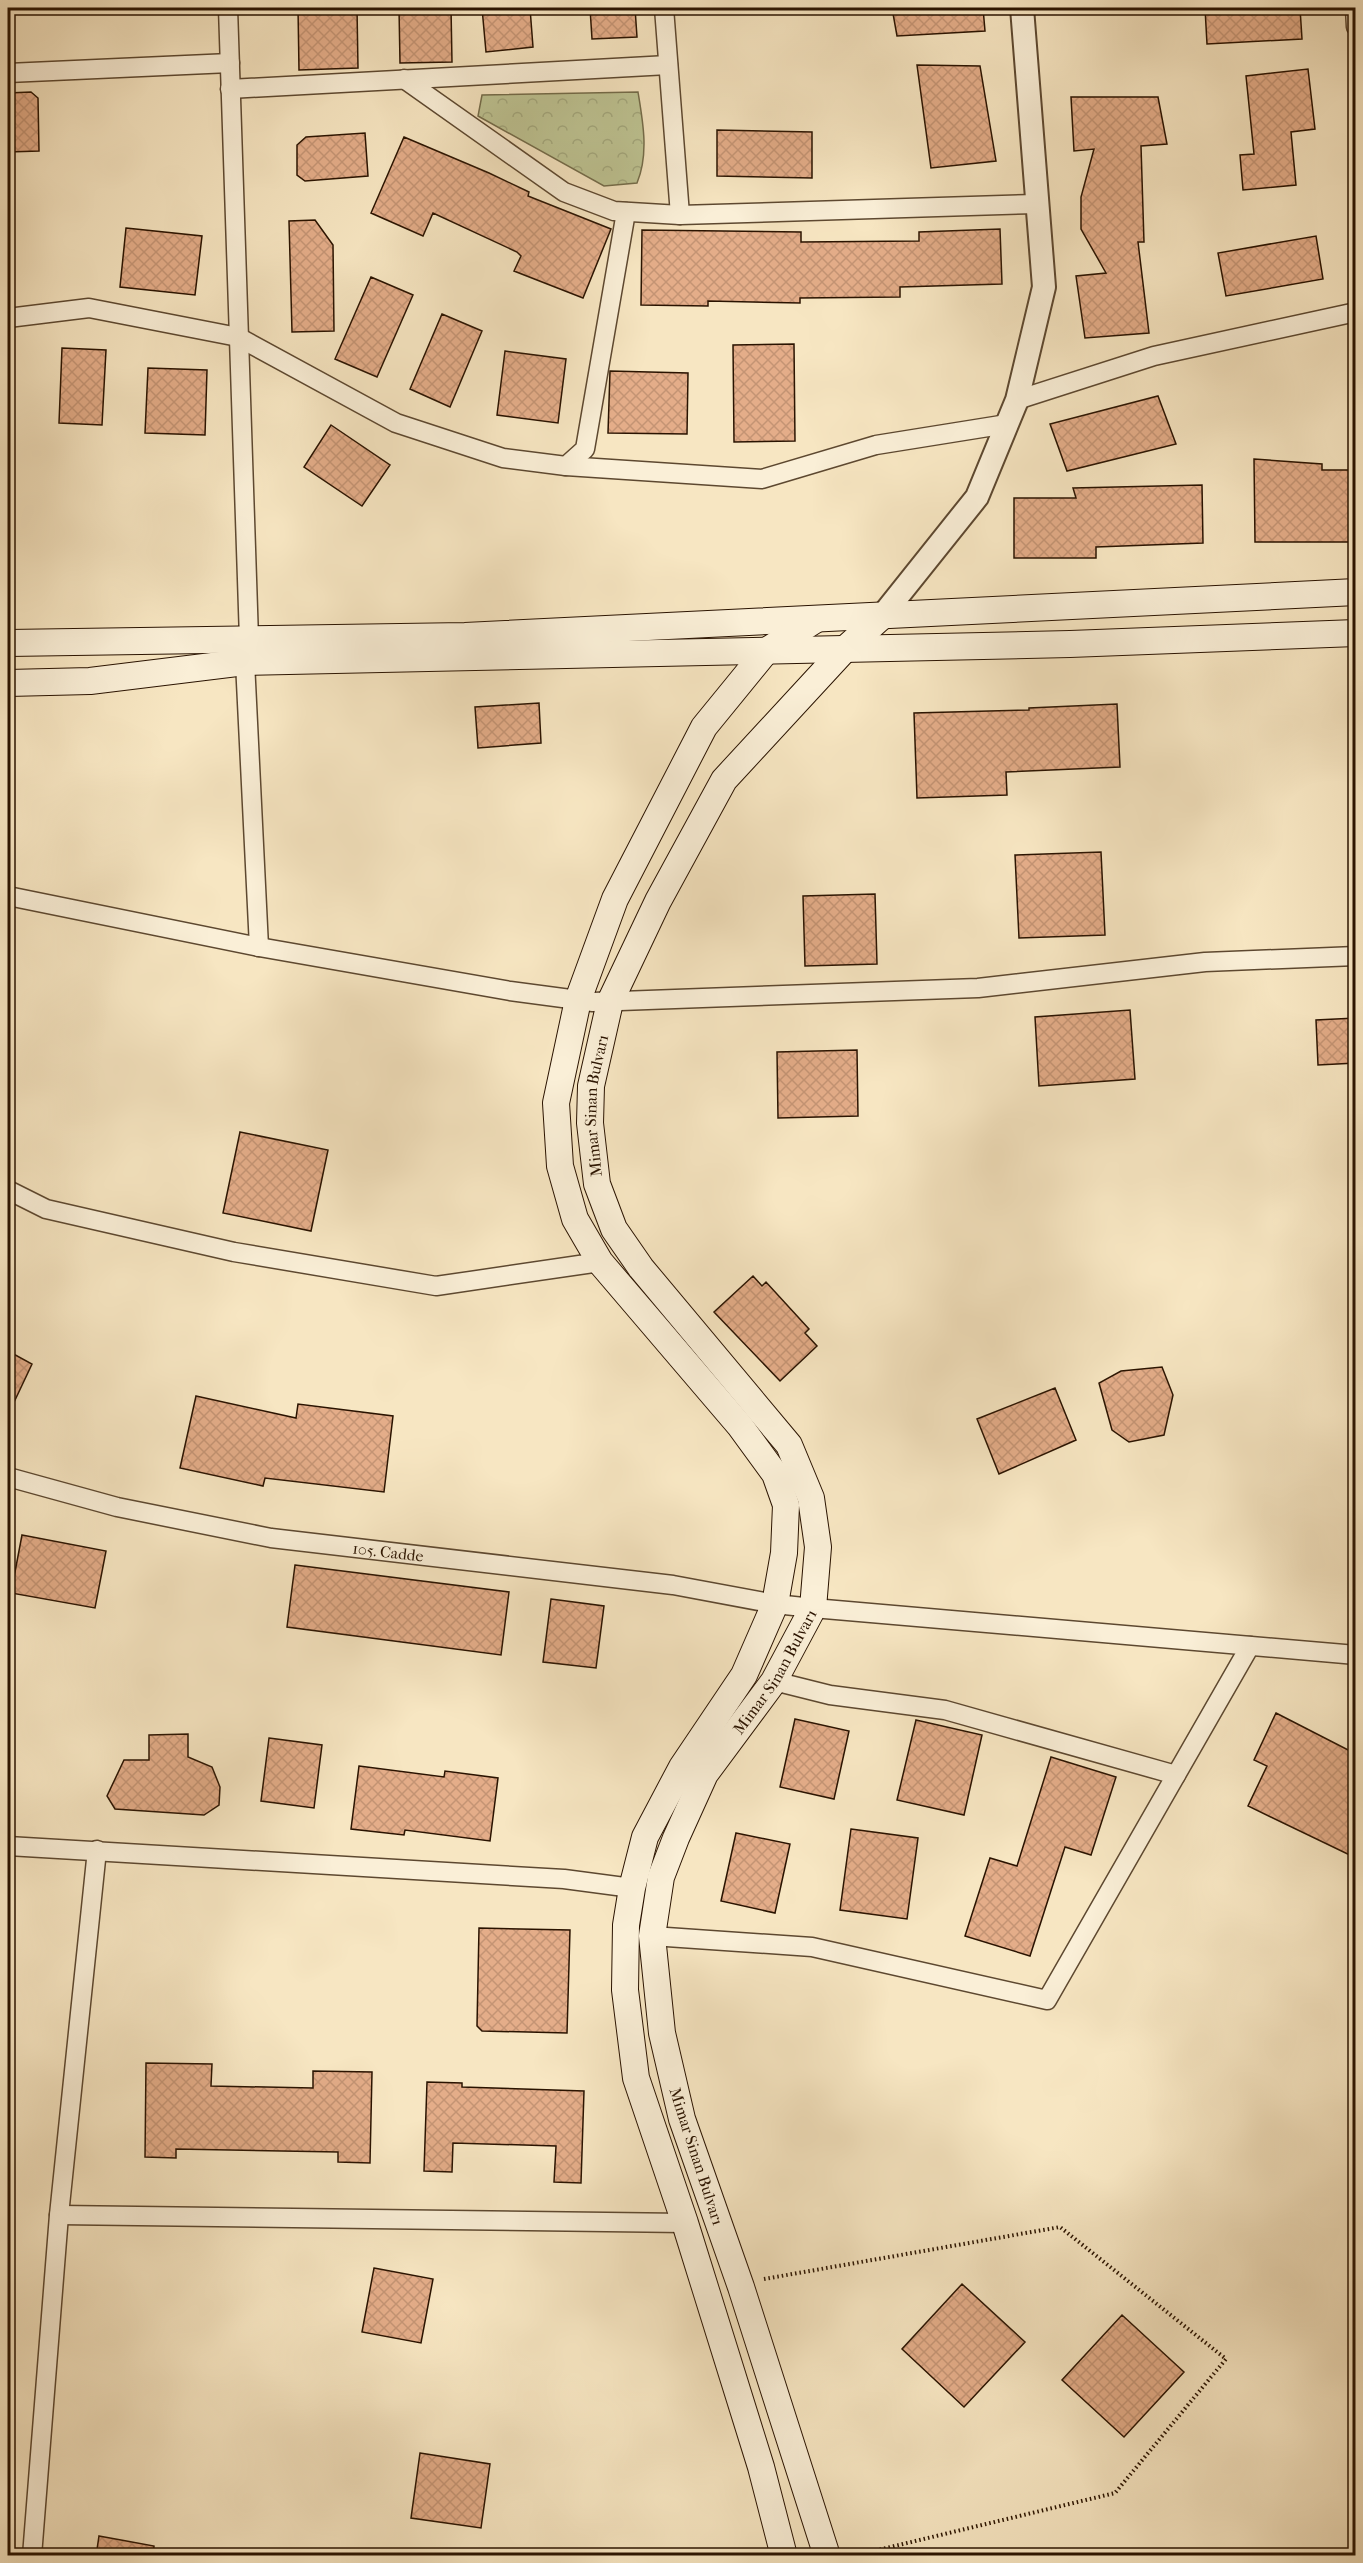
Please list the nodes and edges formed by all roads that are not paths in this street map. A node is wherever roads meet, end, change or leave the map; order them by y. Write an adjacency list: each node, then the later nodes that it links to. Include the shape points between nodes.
1 (228, 8): 6 (street)
2 (664, 8): 7 (street)
3 (1022, 8): 11 (street)
4 (1355, 8): 5 (street)
5 (1356, 27)
6 (230, 63): 8 (street); 10 (street)
7 (668, 65): 9 (street); 13 (street)
8 (8, 73)
9 (404, 79): 10 (street); 12 (street, via 564,192)
10 (230, 89): 16 (street)
11 (1036, 204): 13 (street); 17 (street, via 1044,287)
12 (626, 212): 13 (street); 19 (street, via 585,449)
13 (680, 215)
14 (1356, 312): 17 (street, via 1154,356)
15 (8, 318): 16 (street, via 89,308)
16 (238, 337): 19 (street, via 396,423 503,458); 26 (street)
17 (1017, 400): 18 (street)
18 (1007, 424): 19 (street, via 876,445 762,479); 21 (street, via 977,497)
19 (566, 466)
20 (1356, 592): 21 (main road)
21 (882, 616): 22 (main road); 25 (main road, Mimar Sinan Bulvarı)
22 (815, 620): 26 (main road, via 465,636); 27 (main road, Mimar Sinan Bulvarı)
23 (1356, 633): 25 (main road)
24 (8, 643): 26 (main road)
25 (844, 650): 27 (main road); 33 (main road, Mimar Sinan Bulvarı, via 724,780 658,901)
26 (247, 651): 27 (main road); 28 (main road, via 90,681); 30 (street)
27 (766, 651): 32 (main road, Mimar Sinan Bulvarı, via 704,727 615,899)
28 (8, 683)
29 (8, 896): 30 (street)
30 (258, 947): 32 (street)
31 (1356, 956): 33 (street, via 1205,962 978,988)
32 (578, 1000): 33 (street); 35 (main road, Mimar Sinan Bulvarı, via 556,1103 560,1166 575,1219)
33 (610, 1002): 38 (main road, Mimar Sinan Bulvarı, via 591,1086 590,1123 597,1184 614,1229 641,1268 789,1445 811,1498 818,1547)
34 (8, 1190): 35 (street, via 46,1209 212,1247 436,1286)
35 (600, 1262): 37 (main road, Mimar Sinan Bulvarı, via 740,1426 775,1474 786,1505)
36 (8, 1477): 37 (street, 105. Cadde, via 117,1507 271,1538 673,1585)
37 (775, 1604): 38 (street, 105. Cadde); 45 (main road, Mimar Sinan Bulvarı, via 744,1675 682,1767 645,1837)
38 (813, 1608): 39 (street, 105. Cadde); 41 (main road, Mimar Sinan Bulvarı)
39 (1250, 1646): 40 (street, 105. Cadde); 42 (street)
40 (1356, 1655)
41 (774, 1681): 42 (street, via 830,1695 945,1710); 46 (main road, Mimar Sinan Bulvarı, via 705,1774 661,1877)
42 (1176, 1775): 46 (street, via 1047,2000 812,1947)
43 (8, 1846): 44 (street)
44 (97, 1851): 45 (street, via 564,1880); 47 (street)
45 (632, 1888): 48 (main road, Mimar Sinan Bulvarı, via 626,1925 625,1990 636,2078)
46 (652, 1936): 51 (main road, Mimar Sinan Bulvarı, via 662,2033 682,2119)
47 (59, 2215): 48 (street); 49 (street)
48 (685, 2223): 50 (main road, Mimar Sinan Bulvarı, via 761,2466)
49 (32, 2556)
50 (784, 2556)
51 (827, 2556)

